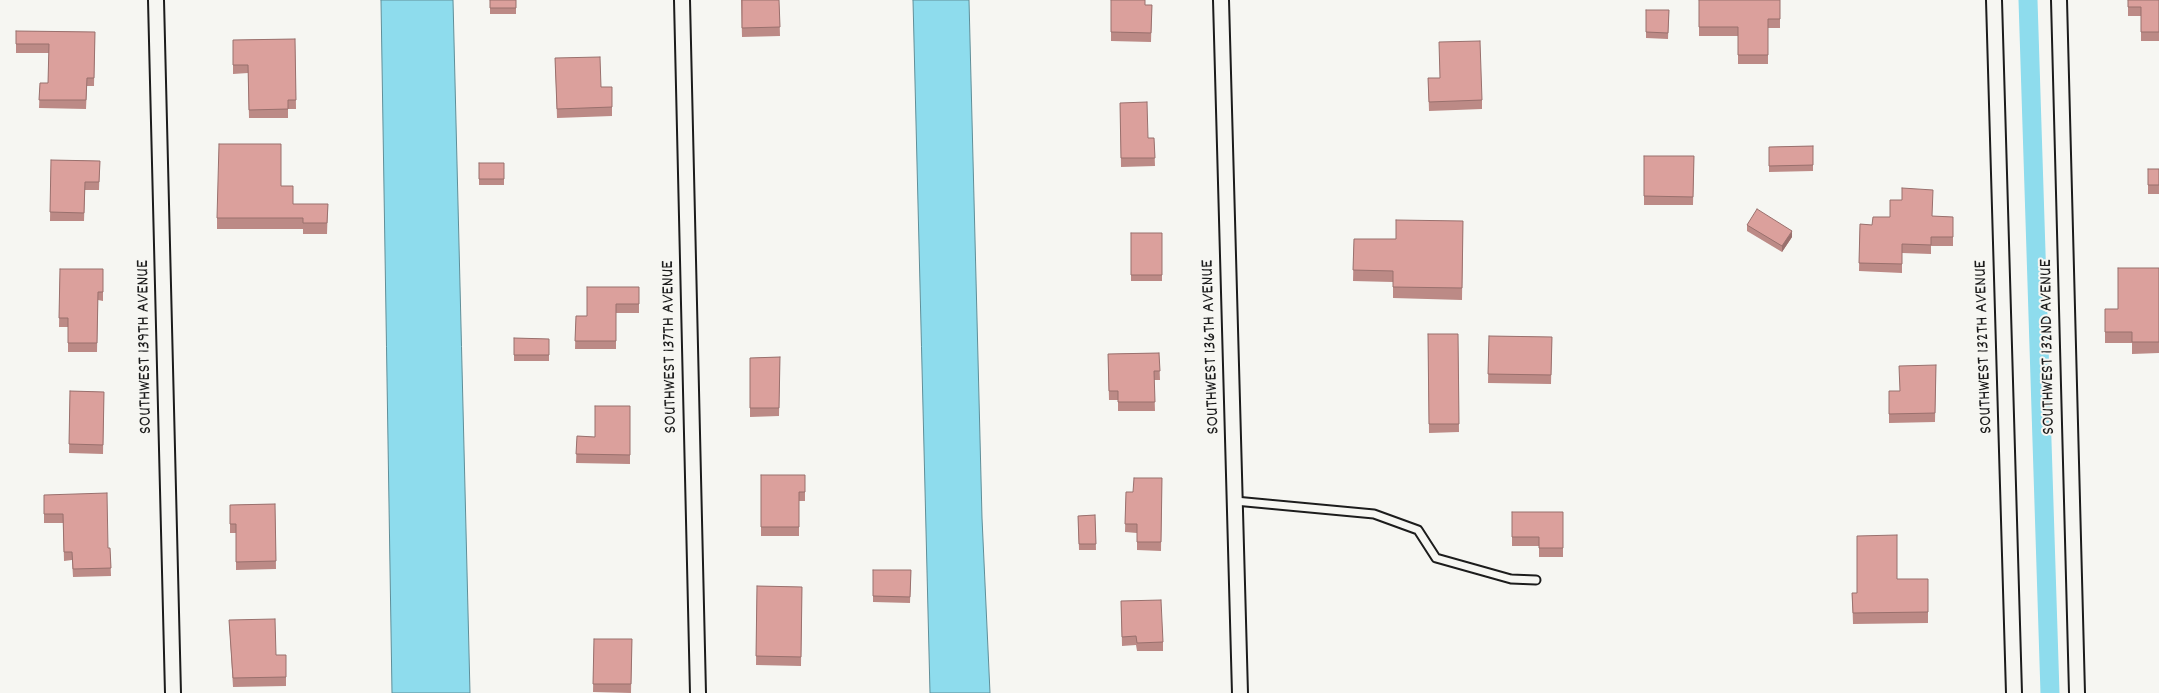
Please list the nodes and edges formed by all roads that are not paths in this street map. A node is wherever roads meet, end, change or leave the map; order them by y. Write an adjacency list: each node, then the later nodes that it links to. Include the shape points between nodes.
1 (156, 0): 8 (street, SOUTHWEST 139TH AVENUE)
2 (682, 0): 9 (street, SOUTHWEST 137TH AVENUE)
3 (1222, 0): 6 (street, SOUTHWEST 136TH AVENUE)
4 (1994, 0): 11 (street, SOUTHWEST 132TH AVENUE)
5 (2059, 0): 12 (street, SOUTHWEST 132ND AVENUE)
6 (1235, 501): 7 (lane, via 1374,514 1418,530 1436,558 1511,579); 10 (street, SOUTHWEST 136TH AVENUE)
7 (1536, 580)
8 (173, 693)
9 (698, 693)
10 (1240, 693)
11 (2014, 693)
12 (2077, 693)

